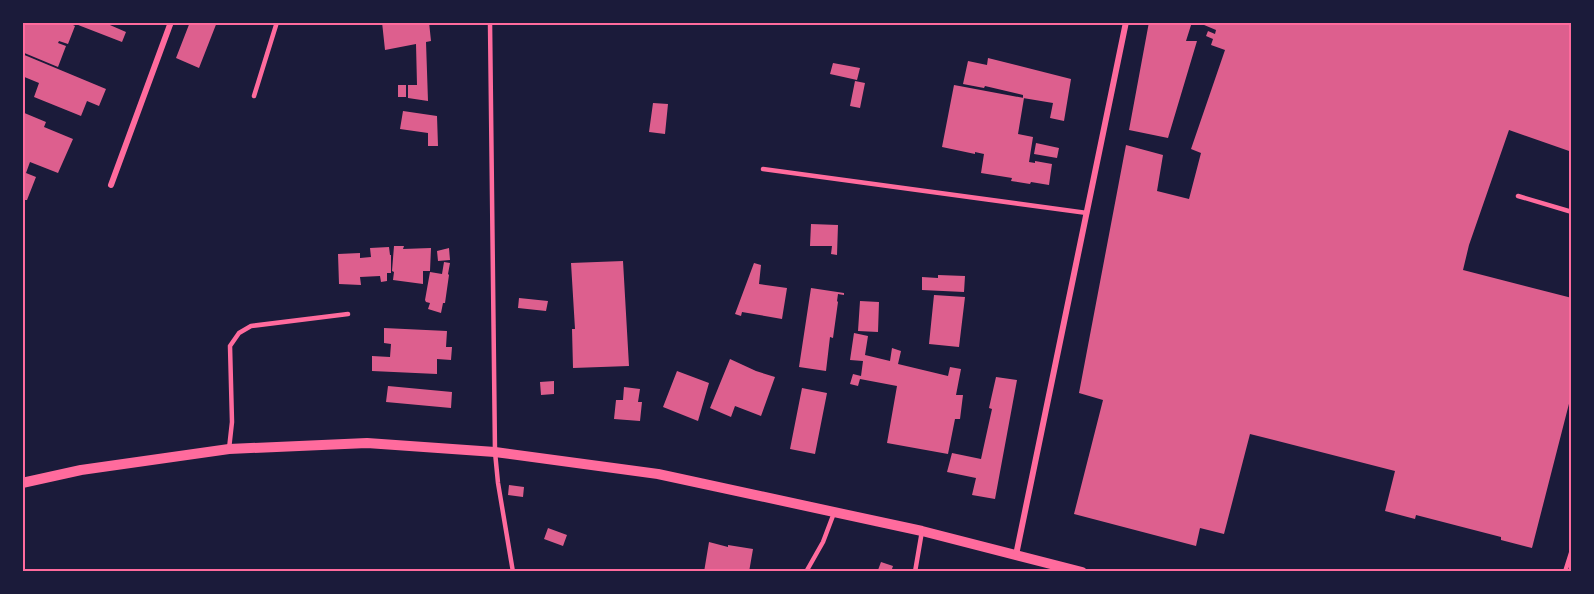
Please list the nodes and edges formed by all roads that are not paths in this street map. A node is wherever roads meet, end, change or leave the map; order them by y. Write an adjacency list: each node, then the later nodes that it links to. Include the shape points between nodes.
1 (171, 22): 7 (street)
2 (277, 22): 5 (lane)
3 (490, 22): 13 (lane)
4 (1124, 23): 10 (street)
5 (254, 96)
6 (763, 169): 10 (lane)
7 (111, 184)
8 (1518, 196): 9 (lane)
9 (1572, 212)
10 (1087, 213): 18 (street)
11 (348, 314): 12 (lane, via 251,326 239,333 230,346)
12 (229, 449): 13 (street, via 367,443); 14 (street, via 81,470)
13 (495, 452): 15 (street, via 658,474); 20 (lane)
14 (22, 483)
15 (835, 511): 16 (street); 21 (lane)
16 (922, 531): 18 (street); 22 (lane)
17 (1572, 550): 24 (lane)
18 (1016, 555): 19 (street)
19 (1062, 569): 23 (street)
20 (513, 572)
21 (806, 572)
22 (915, 572)
23 (1082, 572)
24 (1565, 572)

